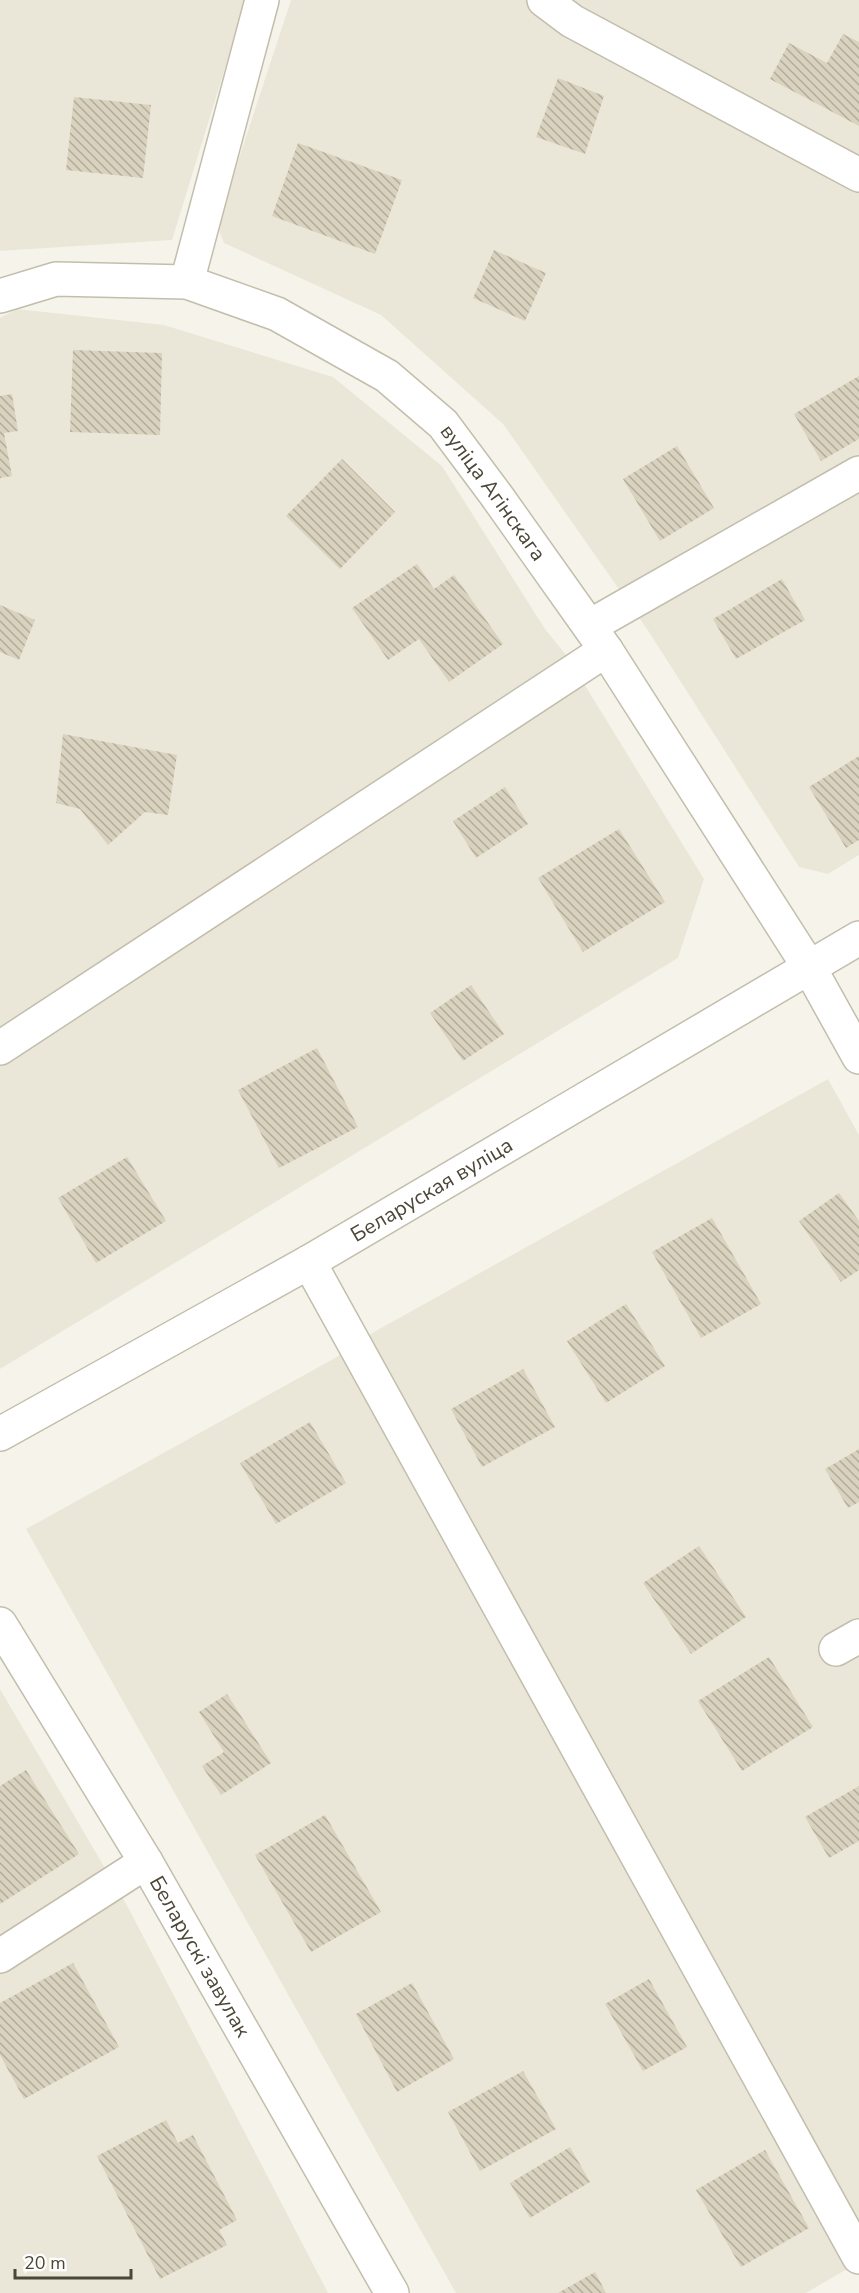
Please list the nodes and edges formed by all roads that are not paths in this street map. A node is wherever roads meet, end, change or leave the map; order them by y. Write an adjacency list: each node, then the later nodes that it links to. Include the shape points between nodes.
1 (262, 0): 4 (street)
2 (544, 0): 3 (street, via 572,21)
3 (859, 175)
4 (187, 282): 5 (street, вуліца Агінскага, via 56,279); 7 (street, вуліца Агінскага, via 277,314 387,376 443,424)
5 (0, 296)
6 (859, 473): 7 (street)
7 (598, 638): 9 (street, вуліца Агінскага); 10 (street)
8 (859, 938): 9 (street, Беларуская вуліца)
9 (809, 967): 11 (street, вуліца Агінскага); 12 (street, Беларуская вуліца)
10 (0, 1048)
11 (859, 1057)
12 (309, 1262): 13 (street, Беларуская вуліца); 17 (street)
13 (0, 1434)
14 (0, 1624): 15 (street, Беларускі завулак)
15 (146, 1862): 16 (street); 18 (street, Беларускі завулак)
16 (0, 1956)
17 (859, 2257)
18 (392, 2293)

